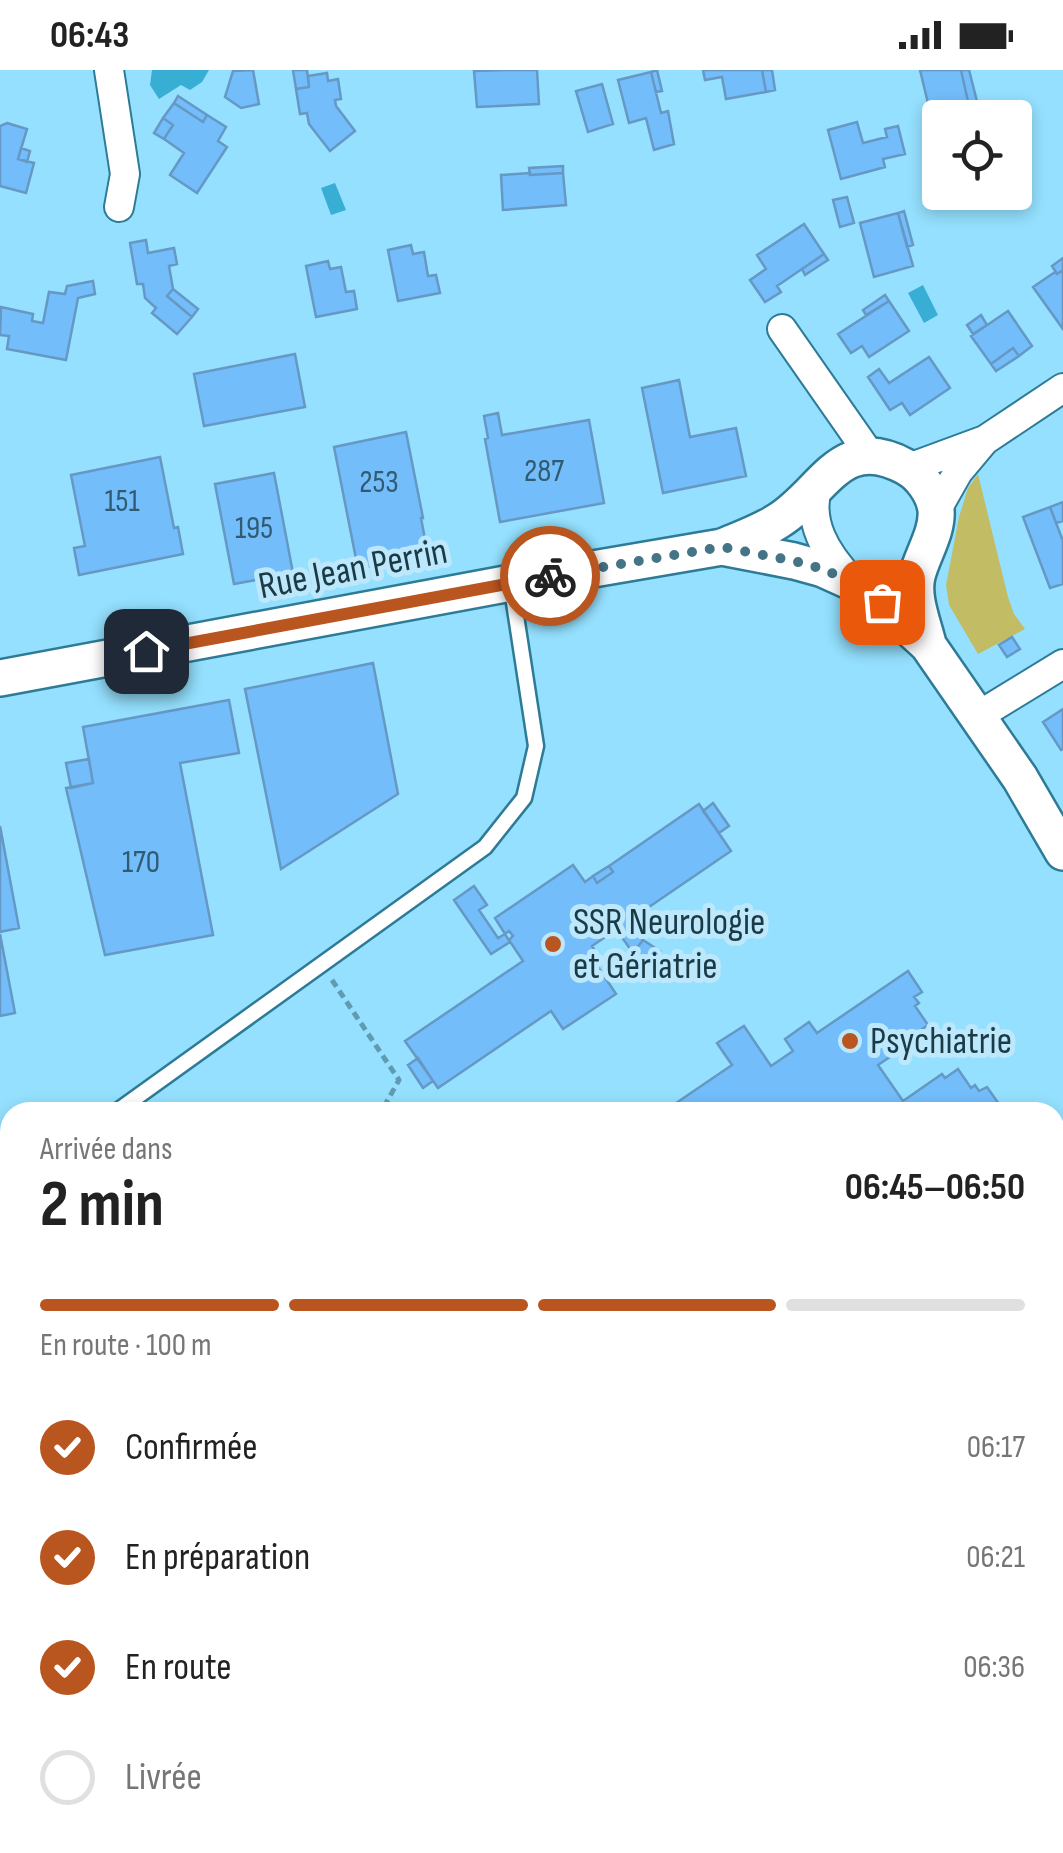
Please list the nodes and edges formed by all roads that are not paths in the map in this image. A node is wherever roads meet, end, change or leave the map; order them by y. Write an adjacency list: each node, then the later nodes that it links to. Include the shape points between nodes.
1 (110, 70): 2 (street, via 125,174)
2 (119, 207)
3 (782, 329): 6 (street)
4 (1063, 388): 5 (street)
5 (985, 440): 7 (street); 9 (street)
6 (870, 456): 7 (street); 8 (street, via 846,461)
7 (908, 468): 9 (street)
8 (818, 484): 10 (street, via 780,520); 12 (street, via 813,500 822,542)
9 (936, 510): 13 (street, via 917,576)
10 (722, 547): 11 (street, Rue Jean Perrin); 12 (street, via 794,561)
11 (511, 583): 15 (street, Rue Jean Perrin); 18 (lane, via 536,746 524,798 485,848)
12 (854, 583): 13 (street)
13 (928, 645): 16 (street)
14 (1063, 664): 16 (street)
15 (0, 678)
16 (978, 716): 17 (street)
17 (1063, 852)
18 (130, 1102)

